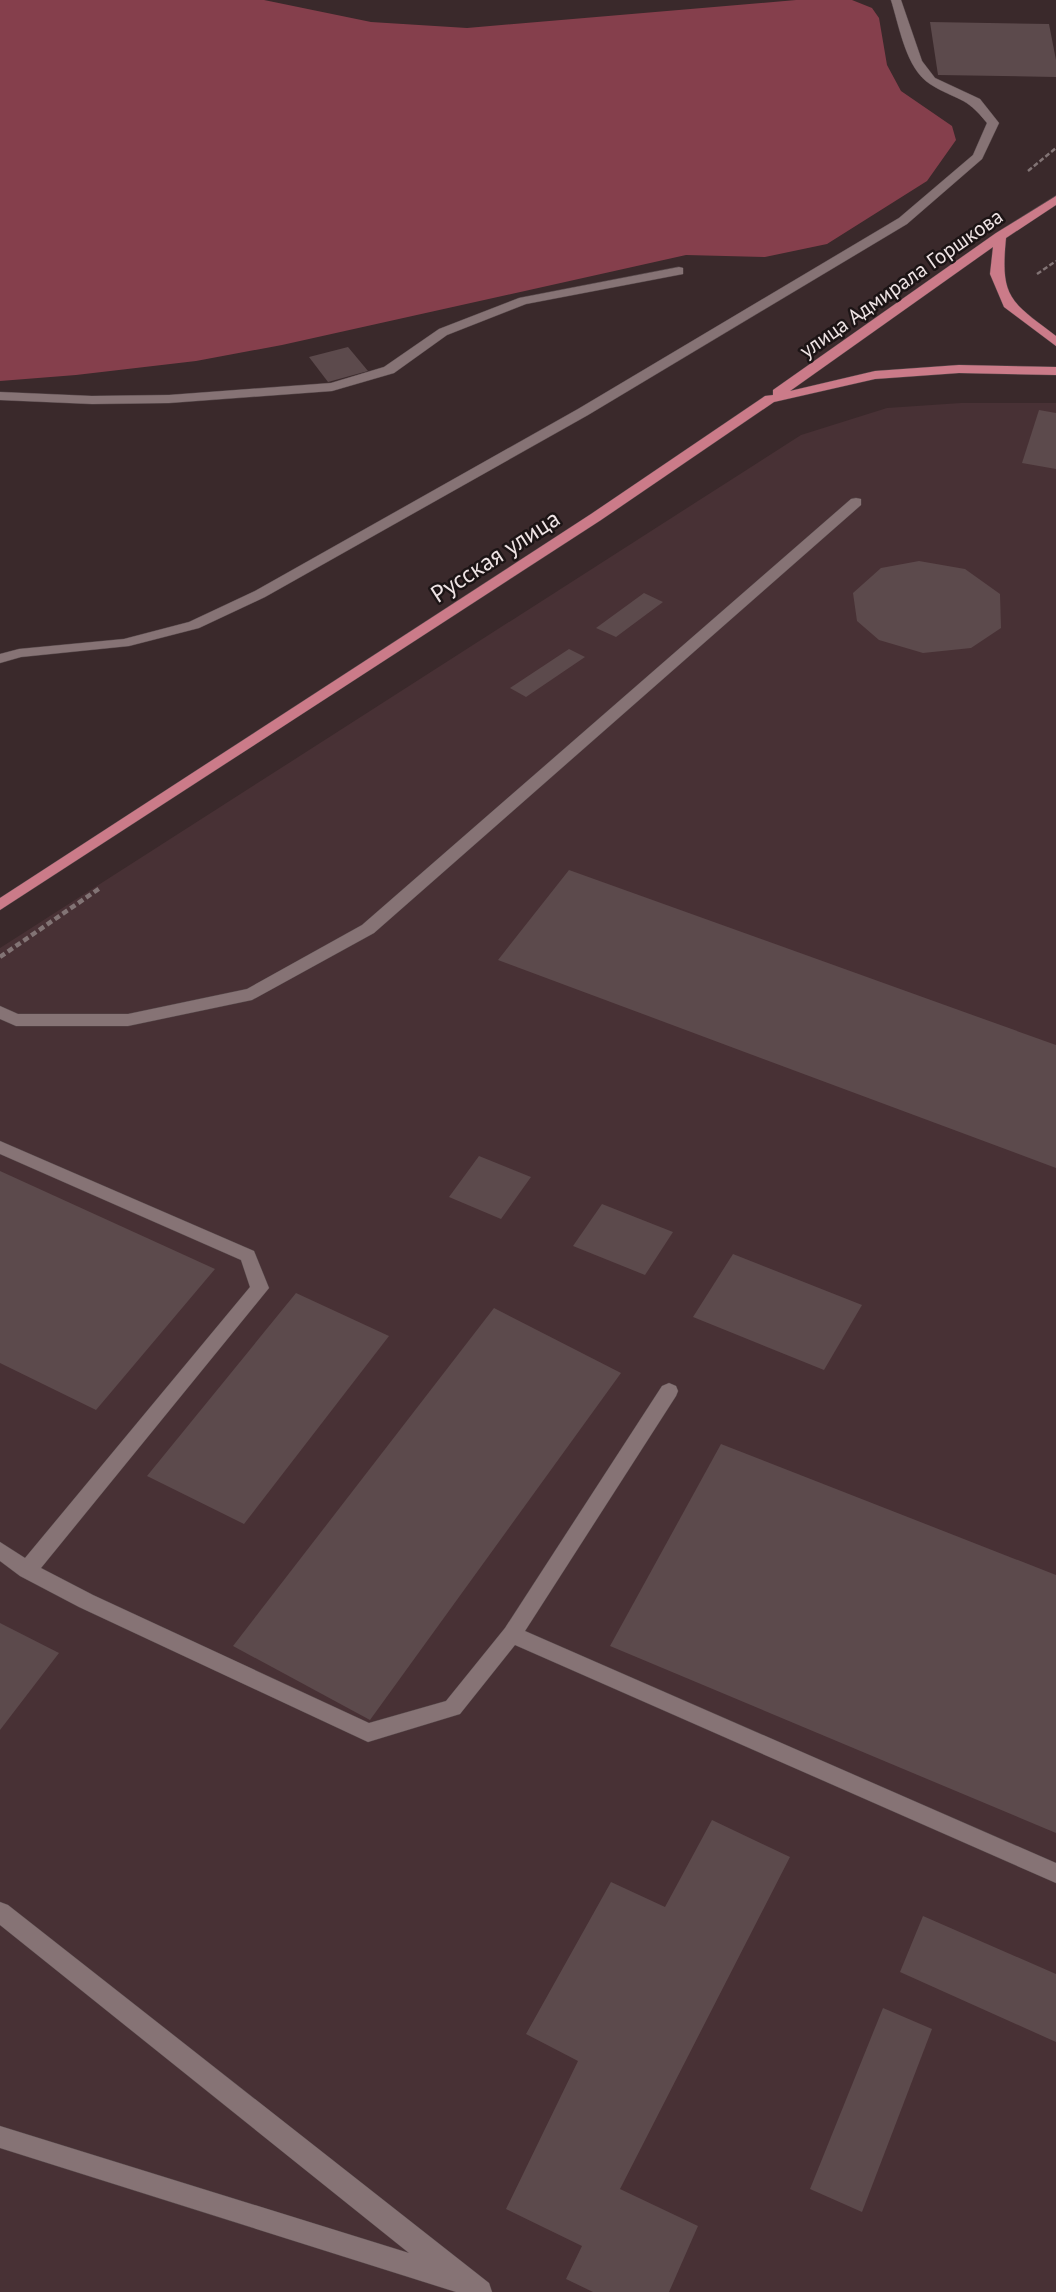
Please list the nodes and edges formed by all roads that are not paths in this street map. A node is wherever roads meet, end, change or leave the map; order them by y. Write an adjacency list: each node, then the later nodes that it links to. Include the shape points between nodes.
1 (896, 0): 10 (lane, via 917,61 931,80 976,101 993,123 978,157 902,221 583,412 260,594 194,625 124,643 19,653)
2 (1056, 200): 3 (main road, улица Адмирала Горшкова)
3 (1000, 236): 5 (main road, via 996,274 1010,307); 8 (main road, улица Адмирала Горшкова)
4 (679, 271): 7 (lane, via 523,301 443,332 389,370 331,387 92,401)
5 (1056, 342)
6 (1056, 371): 8 (main road, Русская улица, via 958,369 875,375)
7 (0, 396)
8 (769, 399): 11 (main road, Русская улица)
9 (856, 502): 12 (lane, via 368,929 252,994 128,1020 16,1020)
10 (0, 659)
11 (0, 905)
12 (0, 1012)
13 (0, 1147): 16 (lane, via 248,1256 260,1288)
14 (669, 1391): 17 (lane)
15 (0, 1550): 16 (lane)
16 (27, 1570): 17 (lane, via 368,1733 453,1708)
17 (512, 1634): 18 (lane)
18 (1056, 1873)
19 (0, 1912): 21 (lane)
20 (0, 2137): 21 (lane)
21 (473, 2288)

